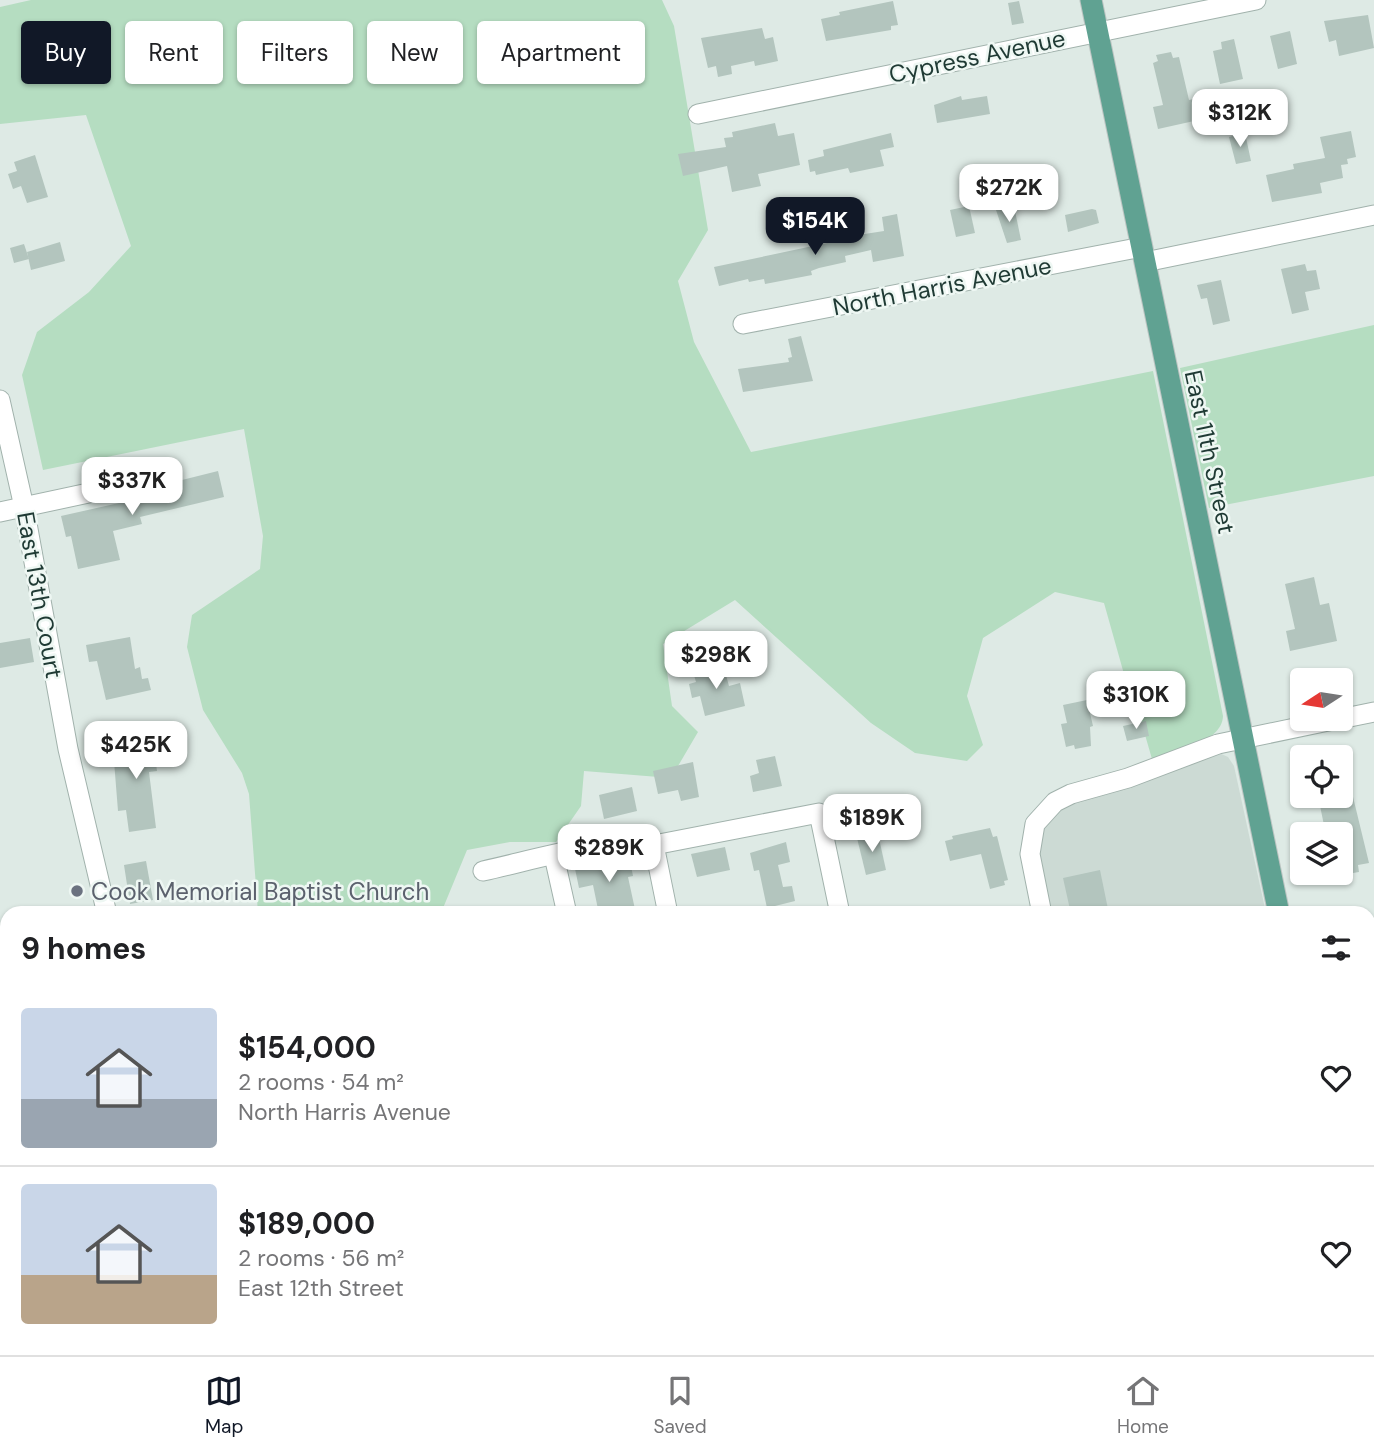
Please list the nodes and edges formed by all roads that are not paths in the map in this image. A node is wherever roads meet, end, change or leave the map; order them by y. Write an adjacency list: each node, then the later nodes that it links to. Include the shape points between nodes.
1 (1091, 0): 3 (main road, East 11th Street)
2 (1256, 0): 3 (street, Cypress Avenue)
3 (1097, 30): 4 (street, Cypress Avenue); 6 (main road, East 11th Street)
4 (698, 114)
5 (1374, 215): 6 (street, North Harris Avenue)
6 (1143, 255): 7 (street, North Harris Avenue); 15 (main road, East 11th Street)
7 (743, 324)
8 (0, 400): 10 (street, East 13th Court)
9 (163, 477): 10 (street)
10 (24, 507): 11 (street); 19 (street, East 13th Court, via 68,749)
11 (0, 512)
12 (1353, 719): 13 (street)
13 (1373, 719)
14 (1290, 729): 15 (street)
15 (1242, 738): 23 (street, via 1055,802 1035,824 1030,854); 24 (main road, East 11th Street)
16 (653, 845): 17 (street, via 631,842); 21 (street); 22 (street, via 819,813)
17 (554, 856): 18 (street); 20 (street)
18 (483, 871)
19 (105, 906)
20 (565, 906)
21 (666, 906)
22 (838, 906)
23 (1040, 906)
24 (1277, 906)

